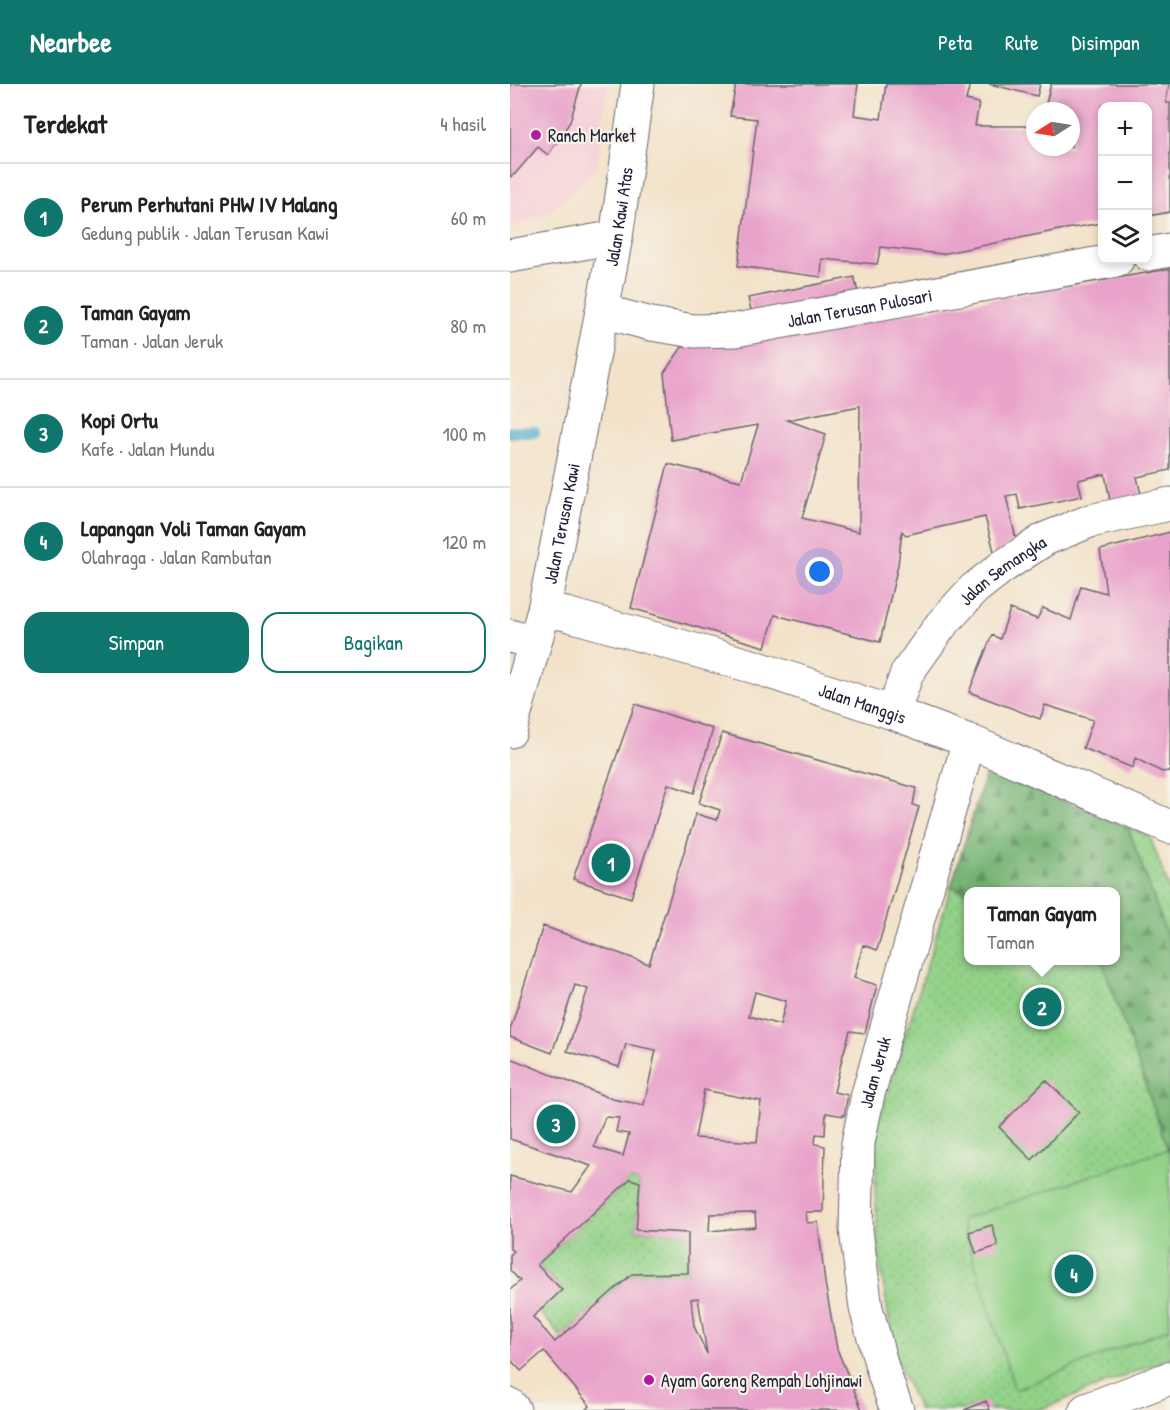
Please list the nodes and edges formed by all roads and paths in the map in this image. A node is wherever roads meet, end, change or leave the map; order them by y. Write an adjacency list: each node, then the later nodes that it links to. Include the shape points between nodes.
1 (638, 84): 2 (street, Jalan Kawi Atas)
2 (616, 237): 5 (street); 7 (street, Jalan Kawi Atas)
3 (1170, 250): 4 (street)
4 (1152, 253)
5 (510, 256)
6 (1098, 263): 7 (street, Jalan Terusan Pulosari, via 736,330 694,331)
7 (602, 311): 9 (street, Jalan Terusan Kawi)
8 (1170, 504): 11 (street, Jalan Semangka, via 1090,521 1045,539 1002,567 974,589 941,626 907,673)
9 (544, 610): 10 (street, Jalan Terusan Kawi); 11 (street, Jalan Manggis, via 755,667)
10 (522, 640): 12 (street, Jalan Terusan Kawi)
11 (893, 713): 13 (street, Jalan Manggis)
12 (510, 731)
13 (969, 741): 14 (street, Jalan Manggis); 18 (street, Jalan Jeruk, via 868,1094 858,1143 856,1230 862,1280 881,1363)
14 (1170, 827)
15 (1170, 1378): 19 (street)
16 (510, 1406): 17 (street)
17 (514, 1410)
18 (897, 1410)
19 (1086, 1410)

